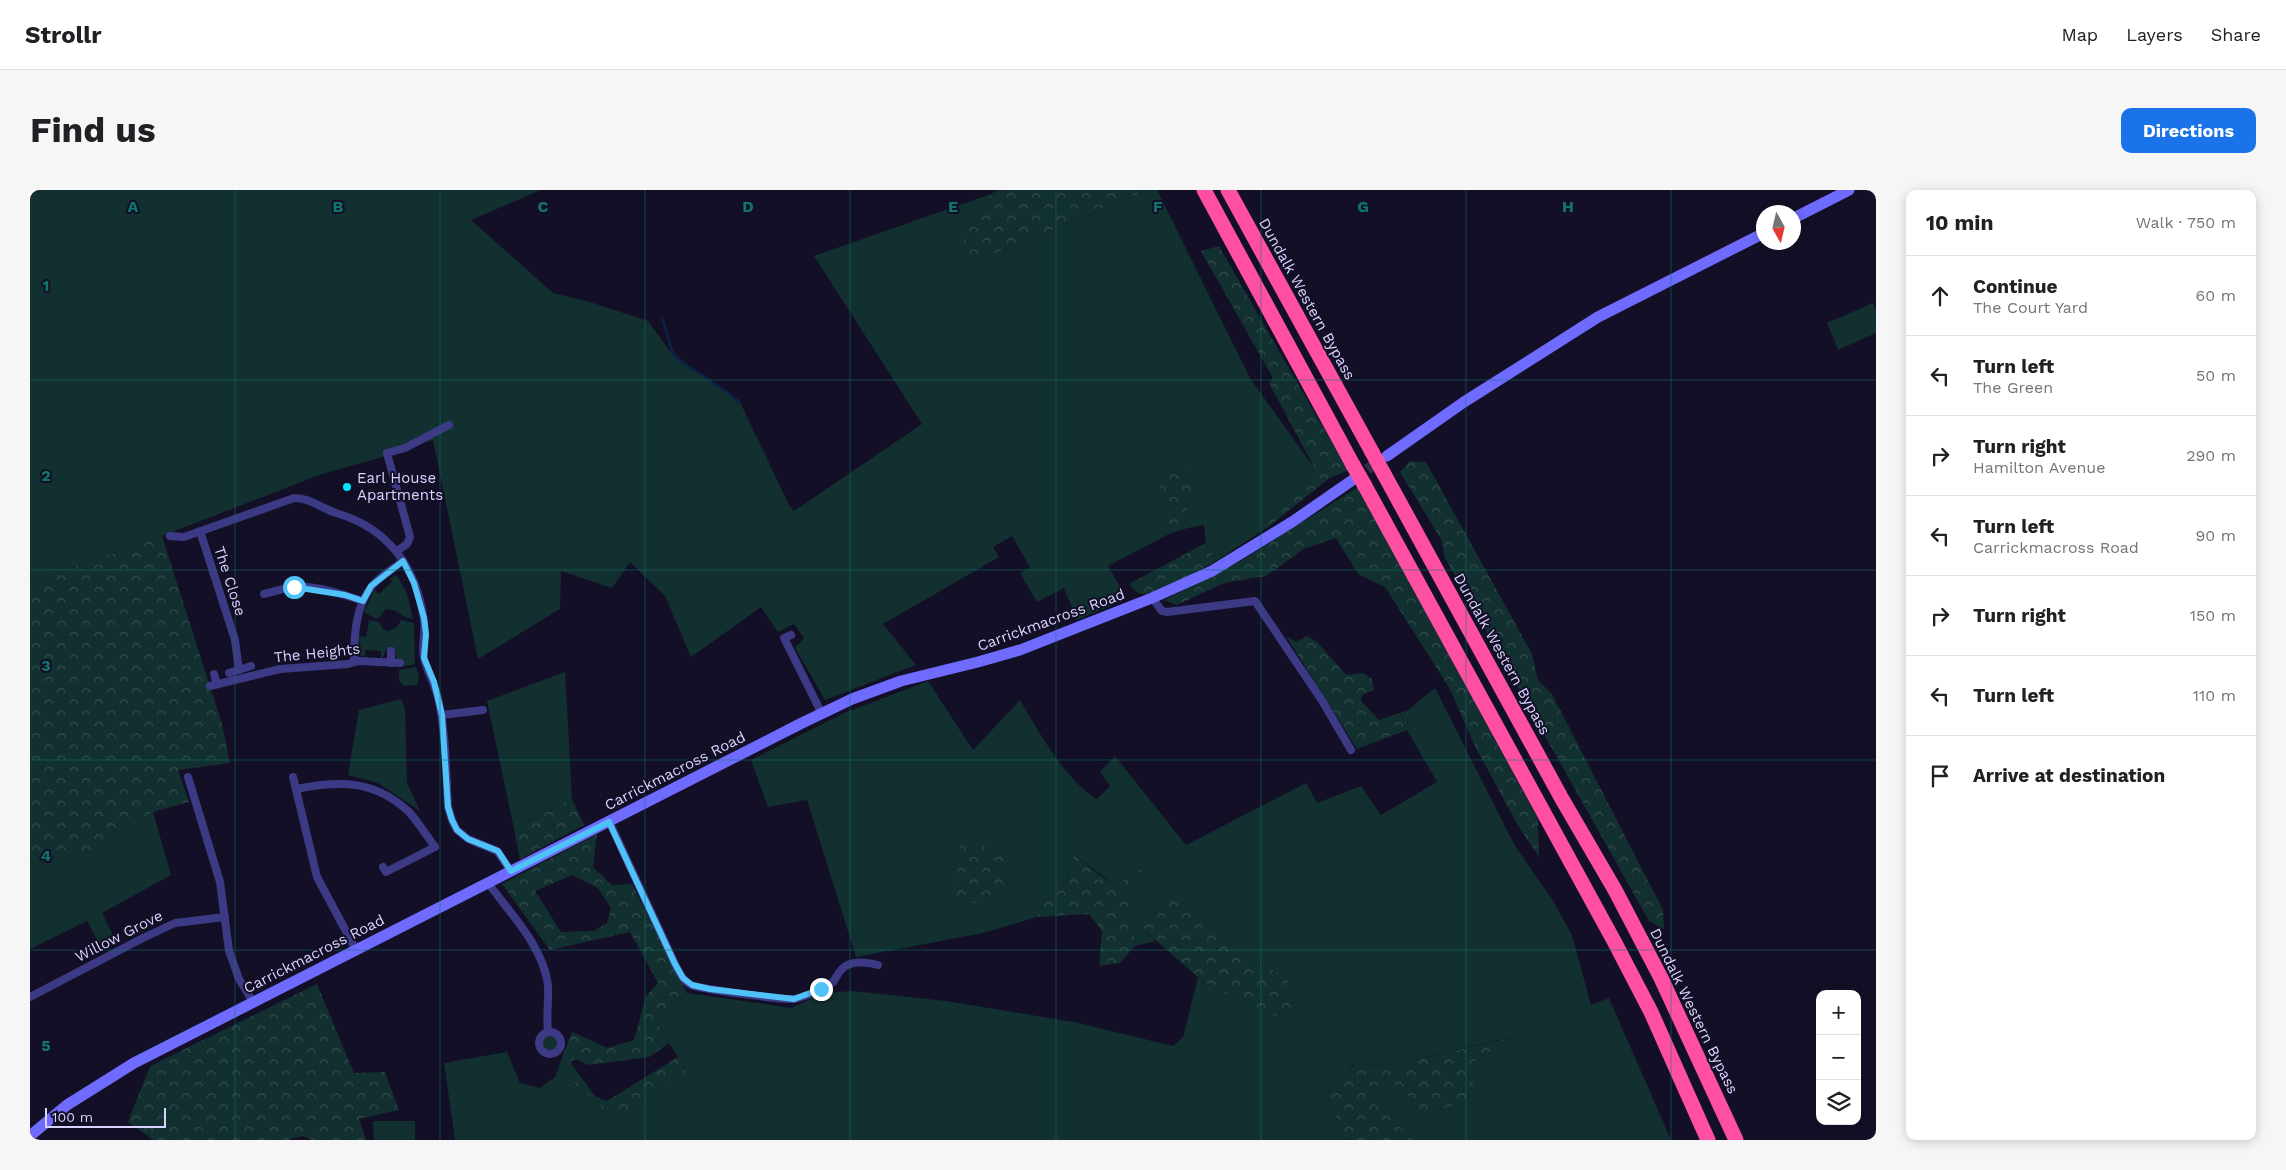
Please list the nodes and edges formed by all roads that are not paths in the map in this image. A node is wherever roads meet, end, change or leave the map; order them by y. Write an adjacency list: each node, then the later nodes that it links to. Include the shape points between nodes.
1 (1204, 190): 8 (highway)
2 (1228, 190): 44 (highway, Dundalk Western Bypass, bridge, via 1615,890 1661,978)
3 (1849, 190): 4 (main road)
4 (1801, 214)
5 (1756, 238): 7 (main road, via 1598,318 1464,402)
6 (449, 425): 11 (street, via 405,448 387,453 410,537 407,544)
7 (1387, 456)
8 (1357, 477): 14 (main road, Carrickmacross Road, via 1212,571); 43 (highway, via 1614,941 1651,1012)
9 (200, 531): 10 (street, The Close, via 184,537); 11 (street, via 301,498 373,528); 22 (street, The Close, via 235,640)
10 (170, 536)
11 (397, 551): 12 (street)
12 (403, 561): 15 (street, via 371,586); 27 (street, via 422,608 426,634 424,658)
13 (264, 594): 15 (street, via 304,587)
14 (1152, 598): 26 (main road, Carrickmacross Road, via 1020,650 901,681); 28 (street, via 1167,612 1255,601)
15 (363, 601): 18 (street, via 355,636)
16 (791, 635): 26 (street, via 784,638)
17 (391, 651): 19 (street)
18 (354, 662): 19 (street, The Heights); 24 (street, The Heights, via 280,669 214,685)
19 (391, 663): 20 (street, The Heights)
20 (400, 663)
21 (250, 666): 22 (street)
22 (239, 670): 23 (street)
23 (229, 673)
24 (214, 674)
25 (482, 710): 27 (street)
26 (822, 714): 32 (main road, Carrickmacross Road)
27 (442, 715): 34 (street, via 448,807 452,820 457,830 468,839 498,851)
28 (1351, 750)
29 (188, 777): 36 (street, via 220,882)
30 (293, 778): 31 (street)
31 (296, 790): 33 (street, via 323,783 359,785 374,789 409,813 435,846 386,872); 37 (street, via 317,877)
32 (609, 822): 34 (main road, Carrickmacross Road); 38 (street, via 675,964 683,978 692,985 794,999 833,982 849,965 866,962)
33 (382, 867)
34 (511, 871): 35 (main road, Carrickmacross Road)
35 (488, 883): 37 (main road, Carrickmacross Road); 41 (street, via 531,940 540,961 548,984)
36 (225, 916): 39 (street, Willow Grove, via 175,923); 40 (street, via 229,950 239,979)
37 (356, 950): 40 (main road, Carrickmacross Road)
38 (878, 965)
39 (30, 997)
40 (253, 1002): 42 (main road, Carrickmacross Road, via 96,1085)
41 (548, 1032)
42 (30, 1136)
43 (1708, 1140)
44 (1736, 1140)

